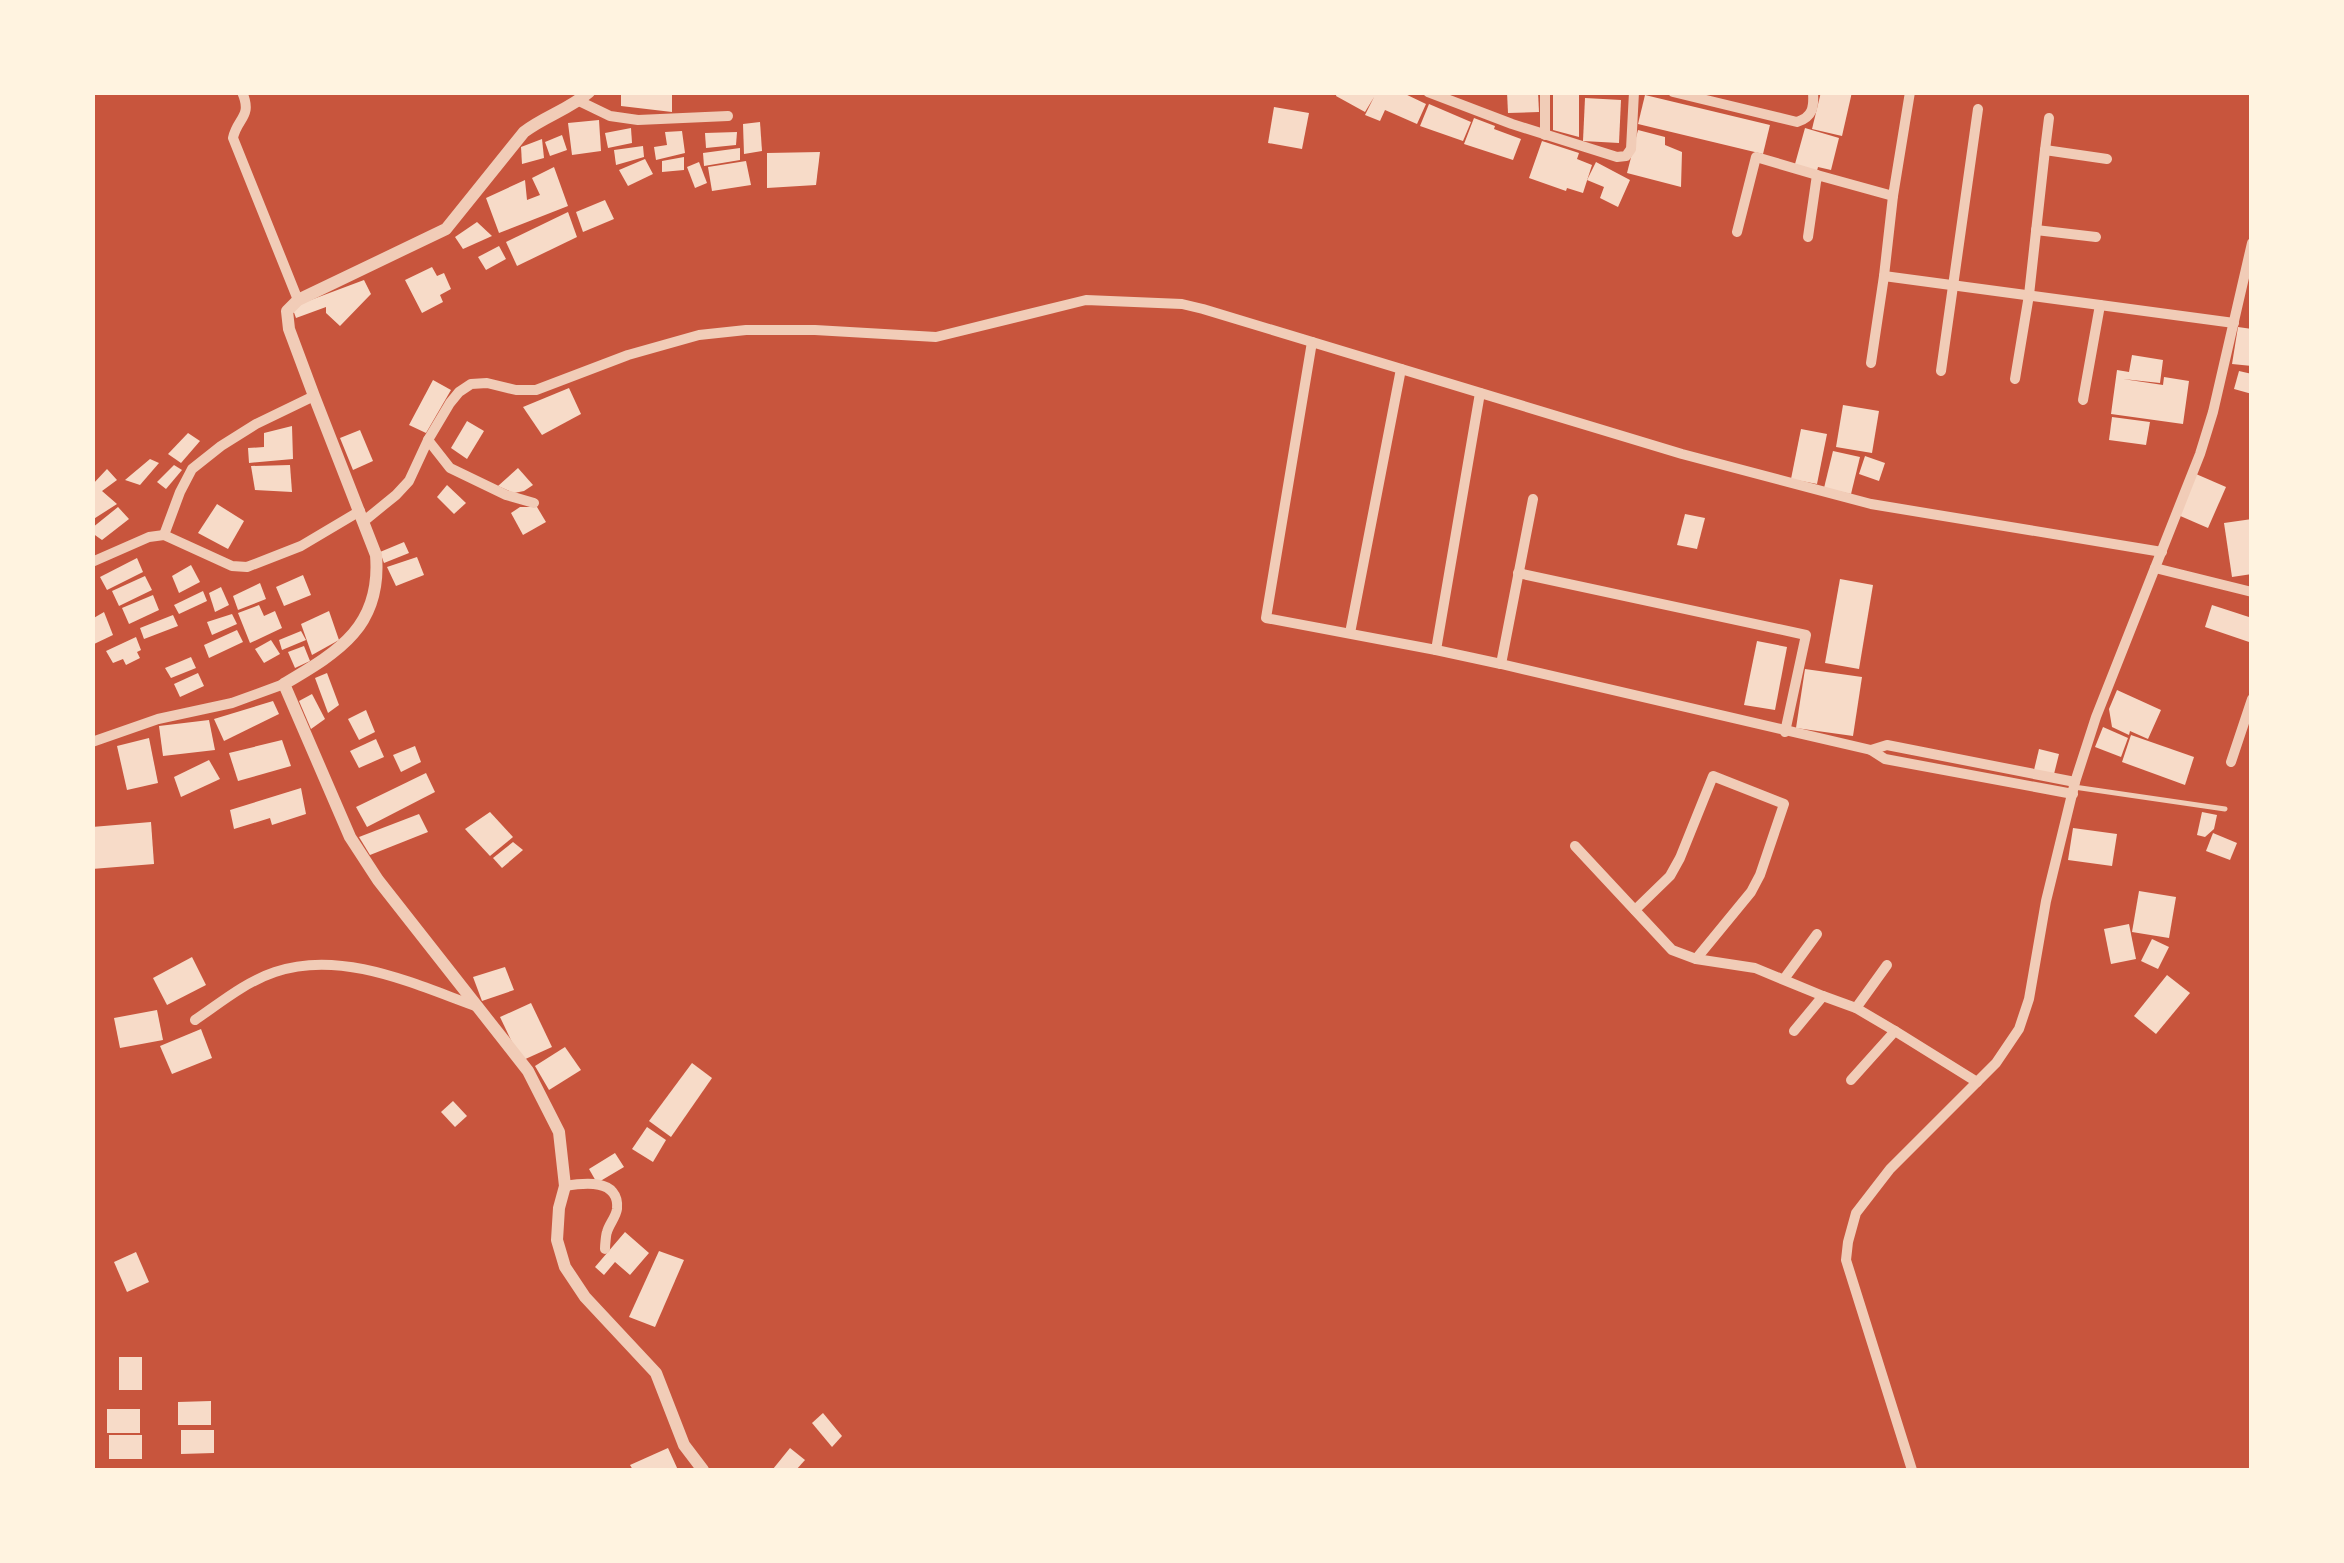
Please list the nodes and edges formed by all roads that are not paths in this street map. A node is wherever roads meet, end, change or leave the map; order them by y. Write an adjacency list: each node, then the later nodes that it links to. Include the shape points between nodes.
1 (242, 92): 28 (street, via 245,116 235,144)
2 (1428, 92): 11 (street)
3 (1463, 92): 11 (street)
4 (1545, 92): 15 (street)
5 (1634, 92): 15 (street, via 1626,156)
6 (1673, 92): 10 (street)
7 (1813, 92): 10 (street, via 1814,108 1798,122)
8 (1910, 92): 19 (street)
9 (584, 97): 13 (street, via 610,116 638,120); 28 (street, via 524,132 446,229)
10 (1714, 97)
11 (1464, 106): 15 (street)
12 (1978, 109): 26 (street)
13 (728, 116)
14 (2049, 118): 16 (street)
15 (1545, 135)
16 (2044, 150): 17 (street); 20 (street)
17 (2107, 159)
18 (1817, 175): 19 (street); 21 (street, via 1756,157); 22 (street)
19 (1893, 196): 25 (street)
20 (2036, 230): 23 (street); 27 (street)
21 (1737, 232)
22 (1808, 237)
23 (2096, 237)
24 (2252, 243): 30 (street)
25 (1884, 276): 26 (street); 32 (street)
26 (1953, 285): 27 (street); 34 (street)
27 (2029, 295): 29 (street); 35 (street)
28 (298, 300): 37 (street, via 286,318)
29 (2100, 305): 30 (street); 38 (street)
30 (2234, 323): 44 (street, via 2200,454)
31 (1312, 342): 33 (street); 39 (street, via 1182,304 1086,300 936,337 815,330 700,335 536,390 472,384 450,403); 49 (street, via 1266,618)
32 (1870, 363)
33 (1401, 369): 36 (street); 49 (street)
34 (1942, 371)
35 (2015, 380)
36 (1480, 393): 44 (street, via 1871,504); 50 (street)
37 (314, 396): 42 (street); 43 (street, via 256,424 192,469)
38 (2083, 400)
39 (428, 440): 41 (street, via 450,468); 42 (street, via 409,481)
40 (1533, 499): 47 (street)
41 (534, 503)
42 (362, 516): 43 (street, via 247,568); 52 (street, via 378,575 368,614 332,656)
43 (164, 535): 45 (street)
44 (2162, 552): 46 (street)
45 (92, 562)
46 (2155, 568): 48 (street); 57 (street)
47 (1518, 573): 51 (street); 54 (street, via 1806,636)
48 (2252, 592)
49 (1350, 633): 50 (street)
50 (1436, 650): 51 (street)
51 (1501, 664): 54 (street)
52 (284, 684): 55 (street); 66 (street, via 350,836)
53 (2252, 700): 56 (street)
54 (1786, 732): 57 (street, via 1871,750 1887,745)
55 (92, 742)
56 (2231, 762)
57 (2074, 788): 58 (lane); 72 (street, via 2029,999 2009,1047)
58 (2225, 809)
59 (1575, 846): 60 (street)
60 (1635, 910): 62 (street, via 1672,950); 62 (street, via 1670,876 1713,776 1784,804 1760,875)
61 (1817, 934): 64 (street)
62 (1696, 959): 64 (street)
63 (1887, 965): 67 (street)
64 (1784, 978): 65 (street)
65 (1823, 996): 67 (street); 69 (street)
66 (479, 1008): 68 (street, via 389,975 312,964 241,988); 73 (street, via 528,1071 560,1132)
67 (1856, 1008): 70 (street)
68 (194, 1020)
69 (1794, 1031)
70 (1895, 1031): 71 (street); 72 (street)
71 (1851, 1080)
72 (1978, 1082): 76 (street, via 1890,1168 1856,1213 1848,1242 1857,1300)
73 (565, 1186): 74 (street, via 592,1182 614,1196); 75 (street, via 557,1240 565,1267 585,1298 656,1373 684,1445)
74 (605, 1249)
75 (703, 1470)
76 (1912, 1470)

